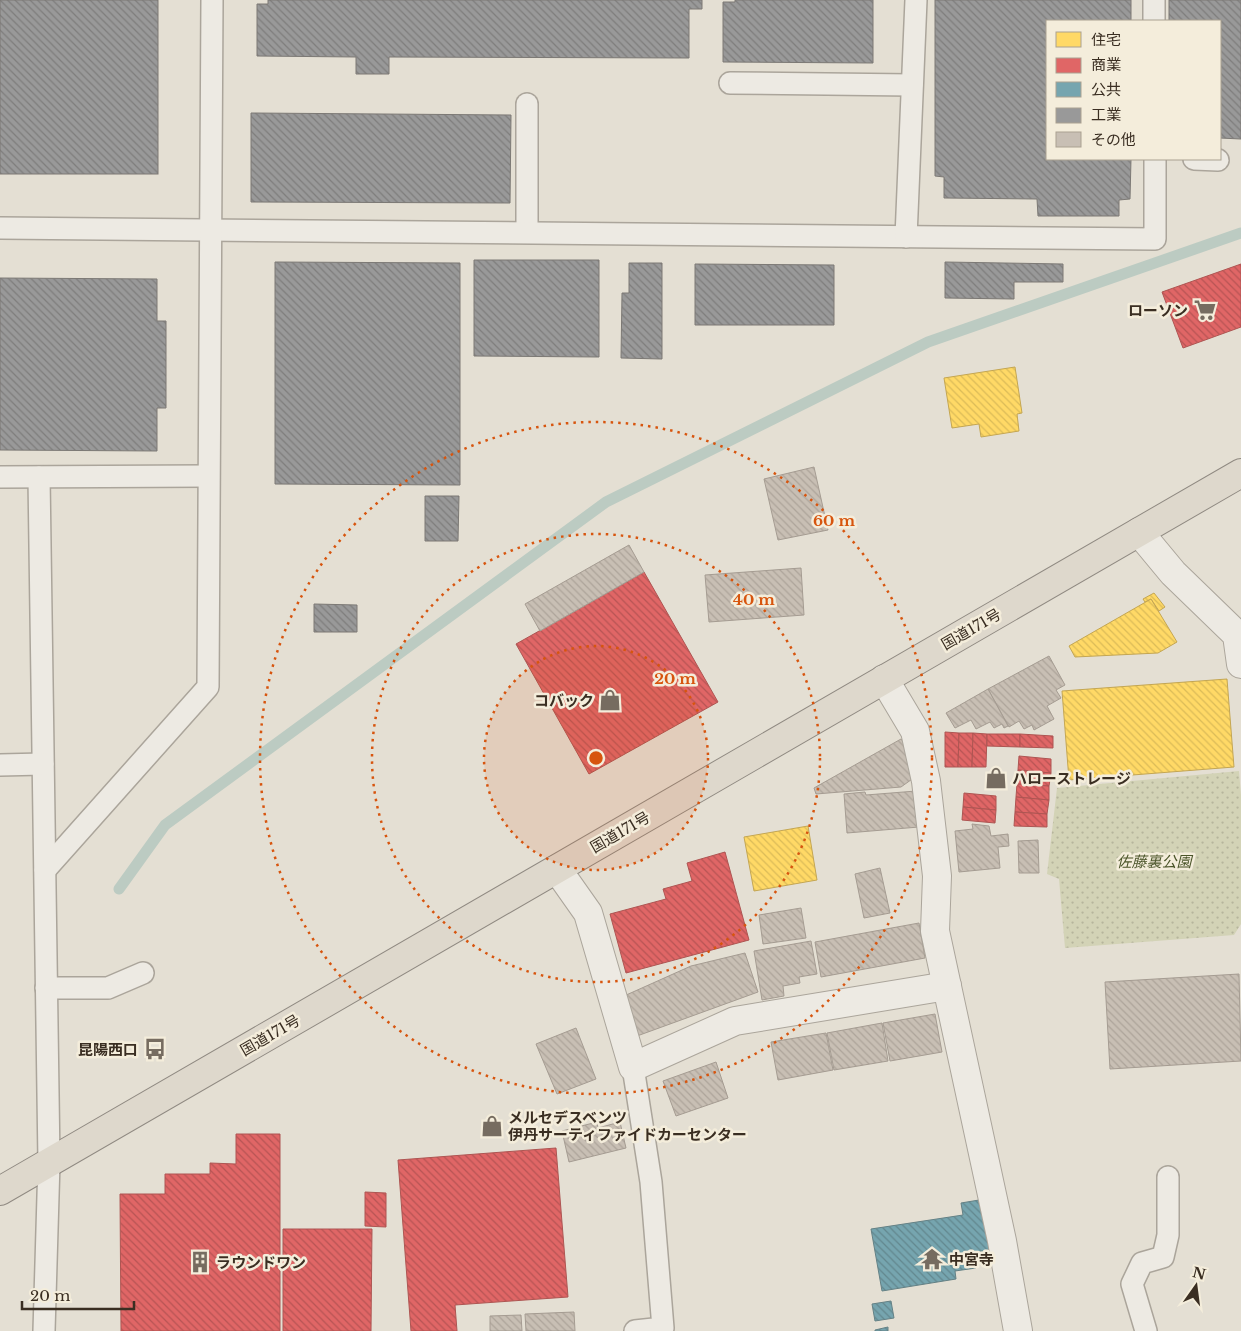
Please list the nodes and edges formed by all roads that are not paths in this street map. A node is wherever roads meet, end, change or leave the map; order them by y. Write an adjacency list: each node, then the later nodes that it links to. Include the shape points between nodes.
1 (212, 0): 10 (lane)
2 (916, 0): 6 (lane)
3 (1154, 0): 4 (lane)
4 (1154, 20)
5 (730, 84): 6 (lane)
6 (912, 85): 12 (lane)
7 (527, 104): 11 (lane)
8 (1155, 160): 12 (lane, via 1155,239)
9 (0, 228): 10 (lane)
10 (212, 229): 11 (lane); 14 (lane)
11 (527, 232): 12 (lane)
12 (906, 237)
13 (1241, 473): 17 (highway, 国道171号)
14 (208, 476): 16 (lane); 23 (lane, via 208,687)
15 (0, 477): 16 (lane)
16 (38, 478): 20 (lane)
17 (1139, 532): 18 (street, via 1173,573 1237,635); 19 (highway, 国道171号)
18 (1241, 664)
19 (884, 679): 22 (highway, 国道171号); 25 (street, via 916,731 938,876 935,931)
20 (43, 764): 21 (lane); 23 (lane)
21 (0, 765)
22 (557, 868): 27 (street, via 588,913); 28 (highway, 国道171号)
23 (45, 870): 26 (lane)
24 (143, 973): 26 (lane, via 108,988)
25 (947, 986): 27 (street, via 735,1021); 33 (street)
26 (46, 988): 28 (lane)
27 (633, 1067): 32 (lane, via 651,1182 663,1328)
28 (49, 1162): 30 (highway, 国道171号); 31 (lane)
29 (1168, 1177): 34 (lane, via 1168,1235 1163,1257 1142,1263 1132,1284)
30 (0, 1191)
31 (44, 1331)
32 (635, 1331)
33 (1018, 1331)
34 (1146, 1331)

